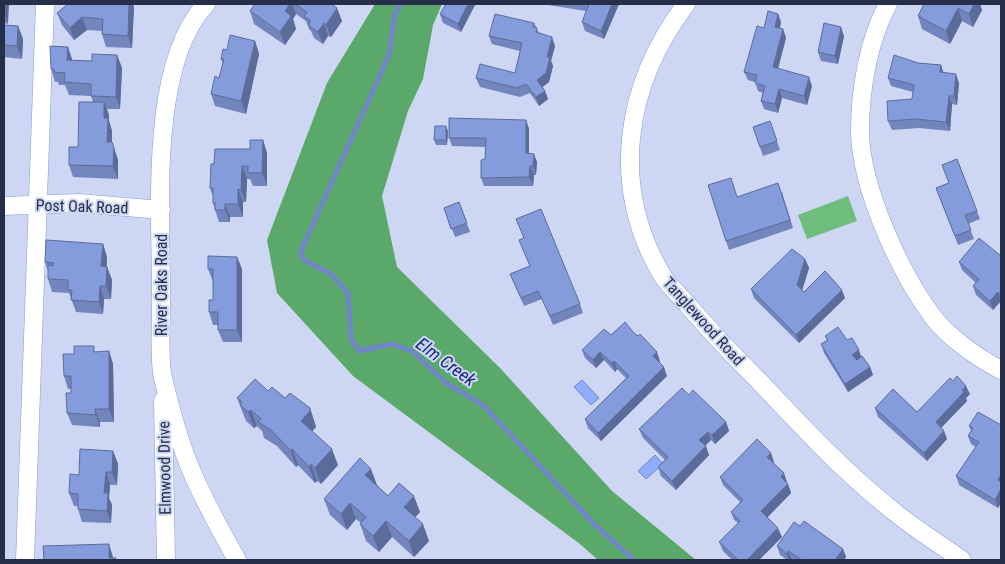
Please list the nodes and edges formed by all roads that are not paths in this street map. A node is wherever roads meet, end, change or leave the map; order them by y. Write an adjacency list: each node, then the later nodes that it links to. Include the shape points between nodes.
1 (45, 4): 5 (street)
2 (206, 4): 7 (street, River Oaks Road, via 196,15 180,49 170,84 163,126)
3 (686, 4): 13 (street, Tanglewood Road, via 658,48 643,84 629,146 631,190 644,239 663,277 794,419 890,509)
4 (888, 4): 8 (street, via 879,21 866,73 861,125 866,172 879,215 909,279 934,318 978,358)
5 (36, 205): 6 (street, Post Oak Road); 7 (street, Post Oak Road, via 79,203); 10 (street)
6 (4, 206)
7 (161, 210): 9 (street, River Oaks Road)
8 (1001, 370)
9 (162, 376): 11 (street, Elmwood Drive); 12 (street, River Oaks Road, via 188,465)
10 (25, 560)
11 (166, 560)
12 (237, 560)
13 (962, 560)

